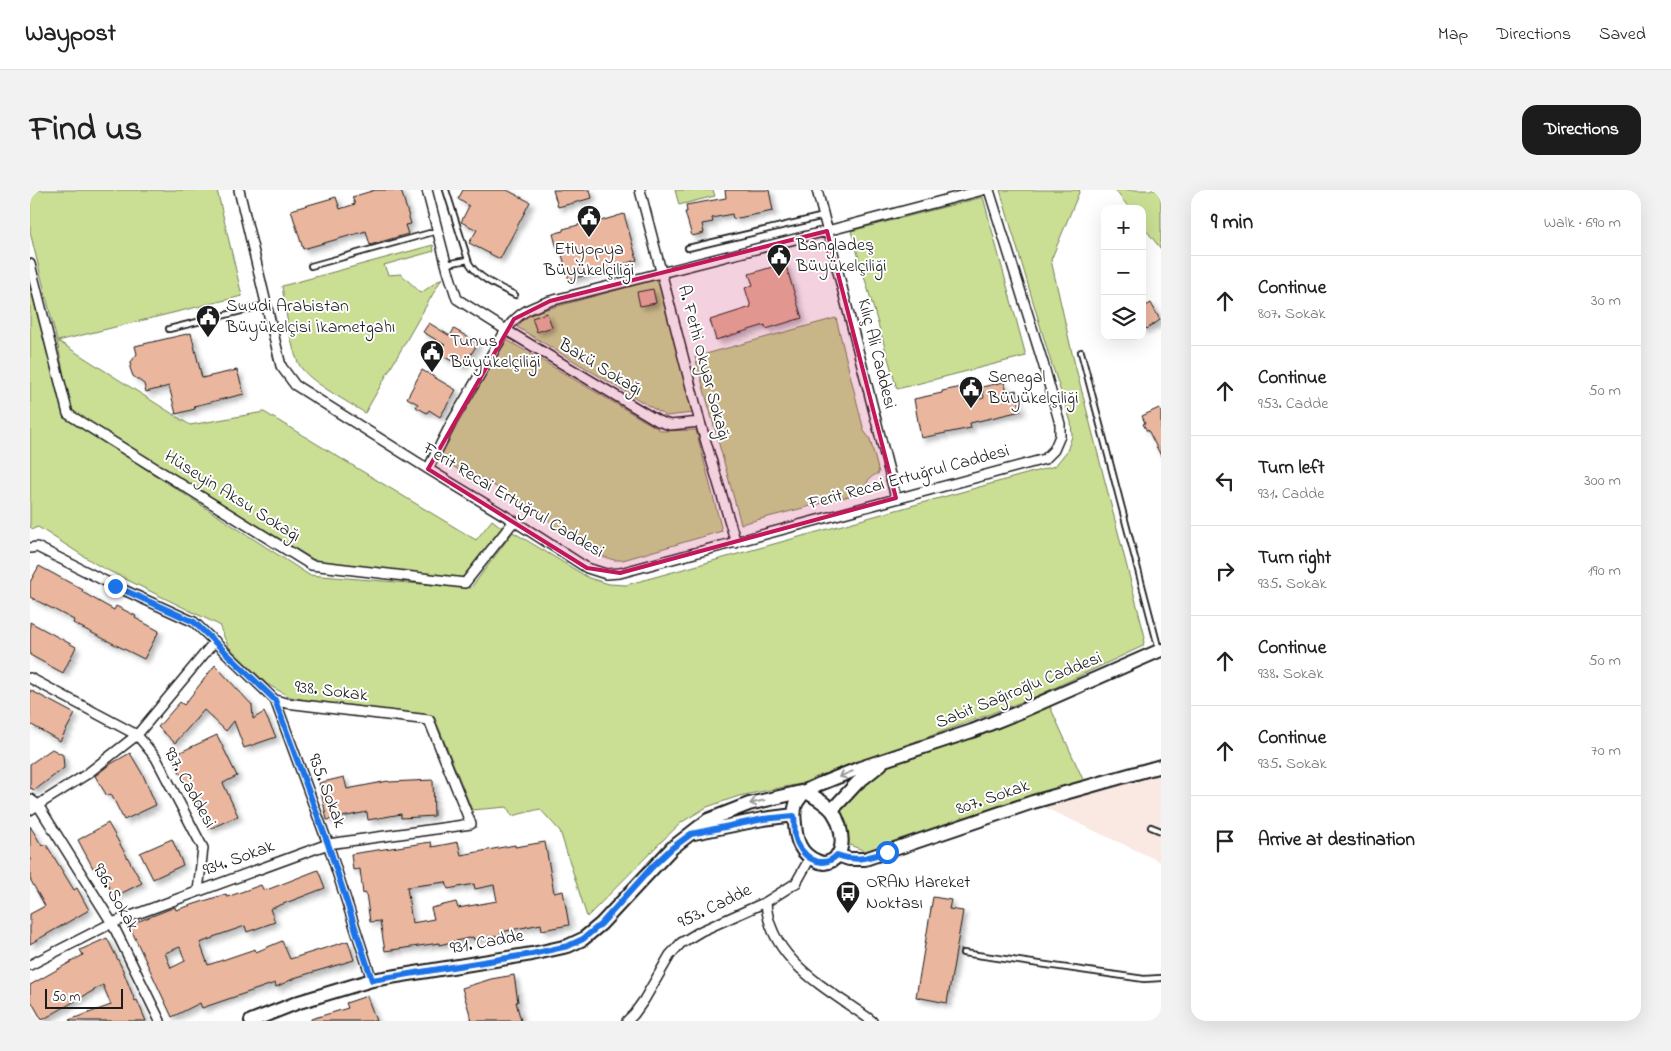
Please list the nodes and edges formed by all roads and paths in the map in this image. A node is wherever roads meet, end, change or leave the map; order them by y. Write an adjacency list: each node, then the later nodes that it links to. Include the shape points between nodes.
1 (239, 190): 18 (street, Ferit Recai Ertuğrul Caddesi)
2 (427, 190): 9 (street, Bakü Sokağı)
3 (446, 190): 12 (lane)
4 (640, 190): 16 (street, A. Fethi Okyar Sokağı)
5 (817, 190): 8 (street, Kılıç Ali Caddesi)
6 (983, 190): 10 (street)
7 (989, 190): 24 (street, Ferit Recai Ertuğrul Caddesi, via 1043,362 1060,424 1060,436 1054,450 1045,458)
8 (824, 216): 10 (street, Kılıç Ali Caddesi); 11 (lane)
9 (438, 231): 14 (street, Bakü Sokağı); 15 (lane)
10 (827, 231): 16 (street); 24 (street, Kılıç Ali Caddesi)
11 (688, 248)
12 (468, 260): 14 (lane); 17 (lane, via 478,274)
13 (30, 264): 25 (street, Hüseyin Aksu Sokağı, via 68,414 311,565 465,583)
14 (446, 264): 20 (street, Bakü Sokağı, via 457,299)
15 (311, 266)
16 (662, 273): 20 (street, via 533,306 514,319); 22 (street, A. Fethi Okyar Sokağı)
17 (515, 296)
18 (266, 304): 19 (lane); 23 (street, Ferit Recai Ertuğrul Caddesi, via 281,366 295,385)
19 (168, 329)
20 (506, 330): 22 (street, Bakü Sokağı, via 658,421 670,425); 23 (street)
21 (1081, 352): 29 (lane)
22 (700, 422): 26 (street, A. Fethi Okyar Sokağı)
23 (428, 469): 25 (street, Ferit Recai Ertuğrul Caddesi)
24 (896, 498): 26 (street, Ferit Recai Ertuğrul Caddesi)
25 (514, 520): 26 (street, Ferit Recai Ertuğrul Caddesi, via 587,568 606,574)
26 (736, 543)
27 (30, 548): 28 (street, via 37,547 194,622)
28 (215, 641): 31 (street, 938. Sokak); 32 (street)
29 (1160, 651): 33 (main road, Sabit Sağıroğlu Caddesi, via 972,731)
30 (30, 678): 32 (street, 937. Caddesi)
31 (275, 700): 39 (street, 938. Sokak, via 429,720); 43 (street, 935. Sokak)
32 (137, 735): 36 (street, via 87,774); 46 (street, 937. Caddesi, via 156,758 203,848)
33 (889, 758): 35 (main road, Sabit Sağıroğlu Caddesi, one-way to 35); 37 (main road, Sabit Sağıroğlu Caddesi, via 856,783)
34 (1161, 766): 44 (main road, 807. Sokak, via 1033,802 865,859)
35 (805, 791): 37 (main road); 38 (main road, via 796,805); 42 (main road, 931. Cadde, one-way to 42, via 748,804 708,820)
36 (33, 805): 48 (street, 936. Sokak)
37 (832, 810): 44 (main road, via 838,820 842,842)
38 (794, 816): 42 (main road, 931. Cadde); 45 (main road, via 800,848)
39 (471, 824): 43 (street, 934. Sokak)
40 (1151, 827): 41 (lane)
41 (1161, 831)
42 (691, 834): 52 (main road, 931. Cadde, via 672,848 607,918 583,939 568,946)
43 (328, 844): 46 (street, 934. Sokak); 52 (street, 935. Sokak)
44 (837, 855): 45 (main road, via 822,863)
45 (810, 858): 47 (street, 953. Cadde, via 796,883)
46 (198, 891): 48 (street, 934. Sokak)
47 (766, 902): 55 (street, 953. Cadde, via 701,931 681,944 670,955 644,1000); 56 (street, via 770,927 787,954 803,971)
48 (112, 923): 50 (street, 934. Sokak); 53 (street, 936. Sokak)
49 (963, 953): 51 (lane)
50 (30, 965)
51 (1161, 978)
52 (372, 980): 54 (main road, 931. Cadde, via 299,1002)
53 (160, 1021)
54 (251, 1021)
55 (627, 1021)
56 (872, 1021)

